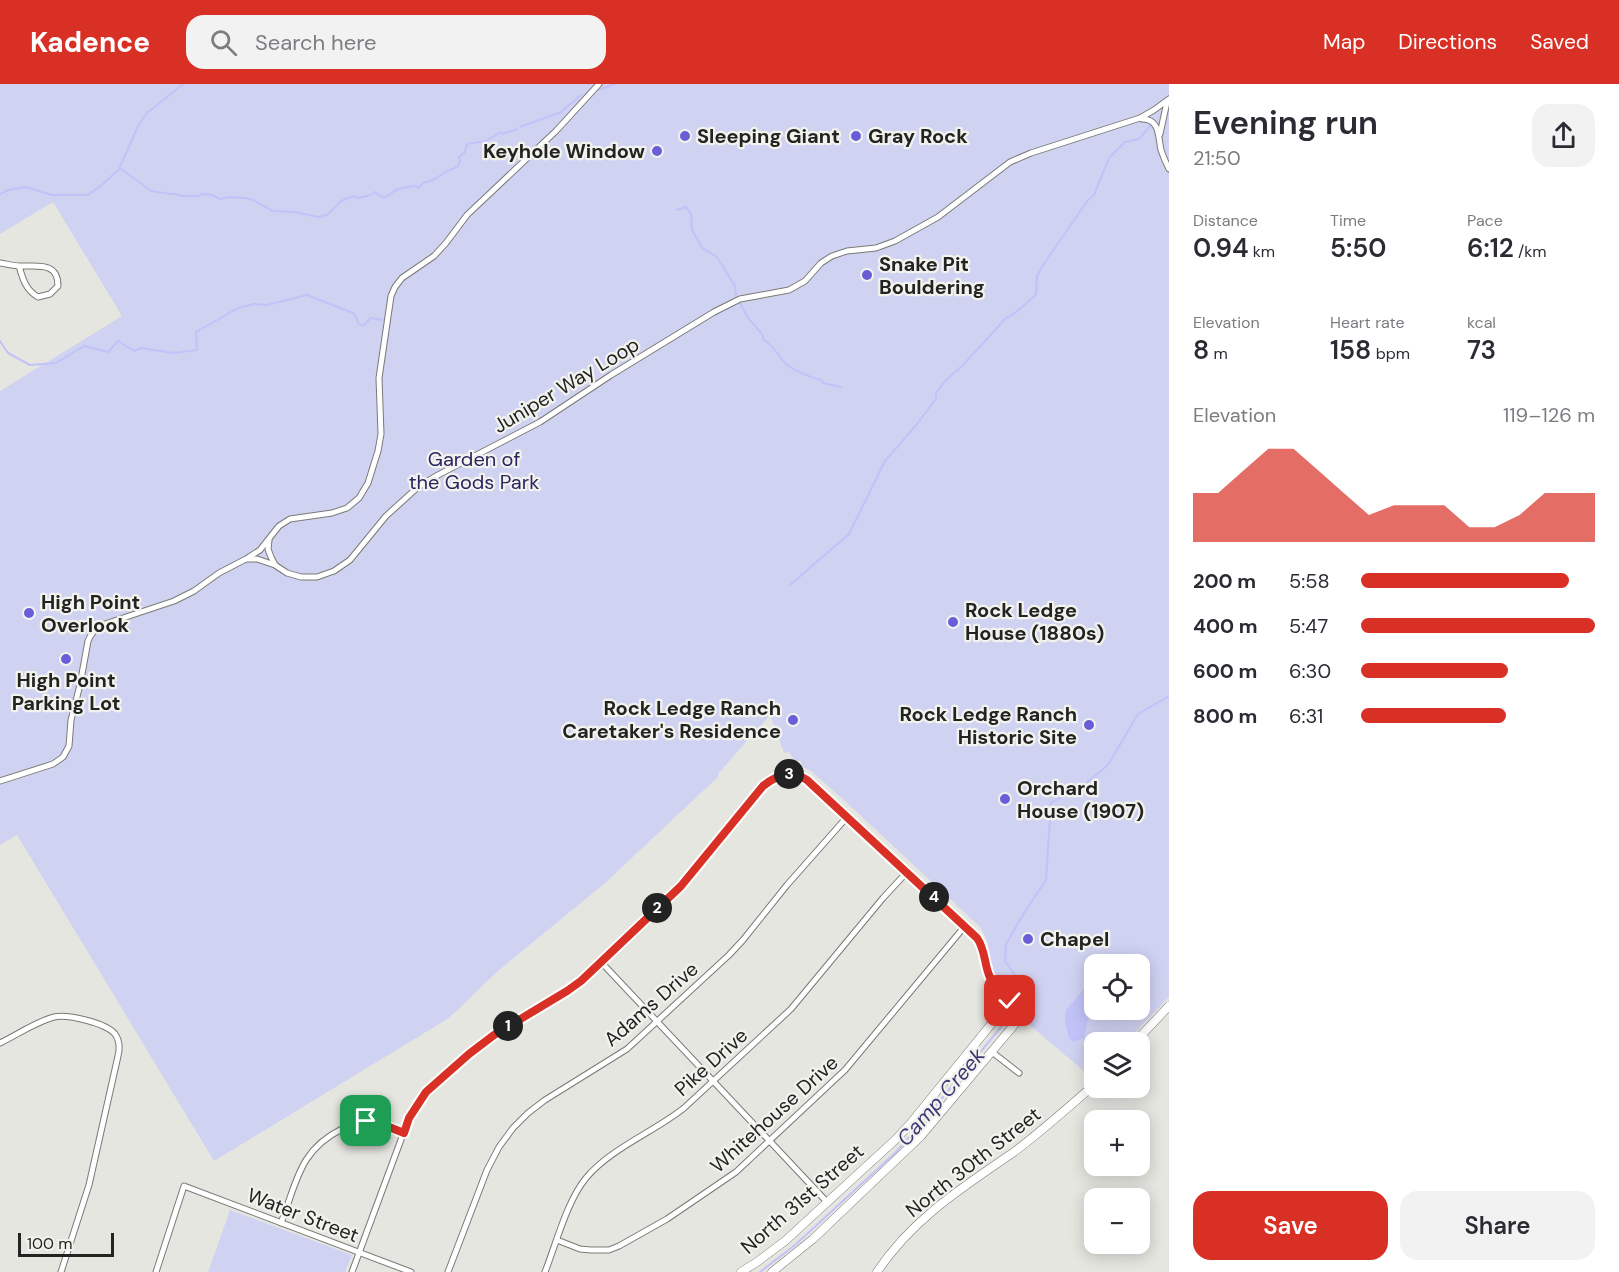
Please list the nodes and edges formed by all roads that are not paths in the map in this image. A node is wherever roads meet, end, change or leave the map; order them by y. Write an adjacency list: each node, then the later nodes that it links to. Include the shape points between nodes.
1 (599, 84): 8 (street, via 556,132 466,215 434,256 395,287 379,378 381,434 368,483 359,498 332,513 290,519)
2 (1168, 100): 3 (street, Juniper Way Loop); 4 (street)
3 (1137, 119): 4 (street, via 1153,122); 10 (street, Juniper Way Loop, via 1010,162 938,217 895,241 832,256 789,290 740,299 714,312 540,422 418,487 386,516 350,560 334,571 317,578 301,577)
4 (1159, 136): 5 (street)
5 (1169, 169)
6 (0, 263): 7 (street)
7 (19, 266): 7 (street, via 32,294 50,294 58,286 56,274 50,268)
8 (269, 540): 9 (street); 10 (street, via 268,549)
9 (246, 559): 10 (street, Juniper Way Loop); 13 (street, via 174,601 95,629 88,641 66,753 53,764)
10 (275, 564)
11 (786, 765): 12 (street)
12 (787, 773): 14 (street, via 807,780); 17 (street, via 763,786 681,886)
13 (0, 781)
14 (847, 817): 15 (street); 20 (street, Adams Drive, via 737,947)
15 (907, 872): 16 (street); 25 (street, Pike Drive, via 791,1009)
16 (965, 926): 18 (street, via 981,943 992,982); 28 (street, Whitehouse Drive, via 845,1070)
17 (601, 962): 20 (street); 27 (street, via 574,987 469,1054 426,1092)
18 (1010, 1001): 23 (street, North 31st Street, via 1024,1013); 29 (street, North 31st Street, via 910,1124)
19 (1169, 1006): 21 (street)
20 (657, 1021): 25 (street); 37 (street, Adams Drive, via 618,1056 545,1100 513,1128 487,1170)
21 (1144, 1032)
22 (0, 1043): 33 (street, via 46,1019 64,1016 107,1028 118,1039 118,1056 88,1185)
23 (992, 1052): 24 (street); 40 (street, North 31st Street, via 908,1150)
24 (1019, 1074)
25 (714, 1081): 28 (street); 31 (street, Pike Drive, via 676,1114 615,1153 586,1178)
26 (1084, 1093): 41 (street, North 30th Street, via 1031,1139 933,1209)
27 (404, 1133): 30 (street, via 366,1121 325,1139 304,1162); 32 (street)
28 (769, 1142): 29 (street); 31 (street, Whitehouse Drive, via 712,1190 619,1246 609,1250 580,1249)
29 (827, 1202): 39 (street, North 31st Street, via 773,1250)
30 (281, 1223): 32 (street, Water Street); 34 (street, Water Street, via 184,1186)
31 (557, 1240): 38 (street, Pike Drive)
32 (359, 1252): 35 (street); 36 (street, Water Street)
33 (61, 1272)
34 (156, 1272)
35 (352, 1272)
36 (411, 1272)
37 (448, 1272)
38 (545, 1272)
39 (741, 1272)
40 (772, 1272)
41 (877, 1272)

